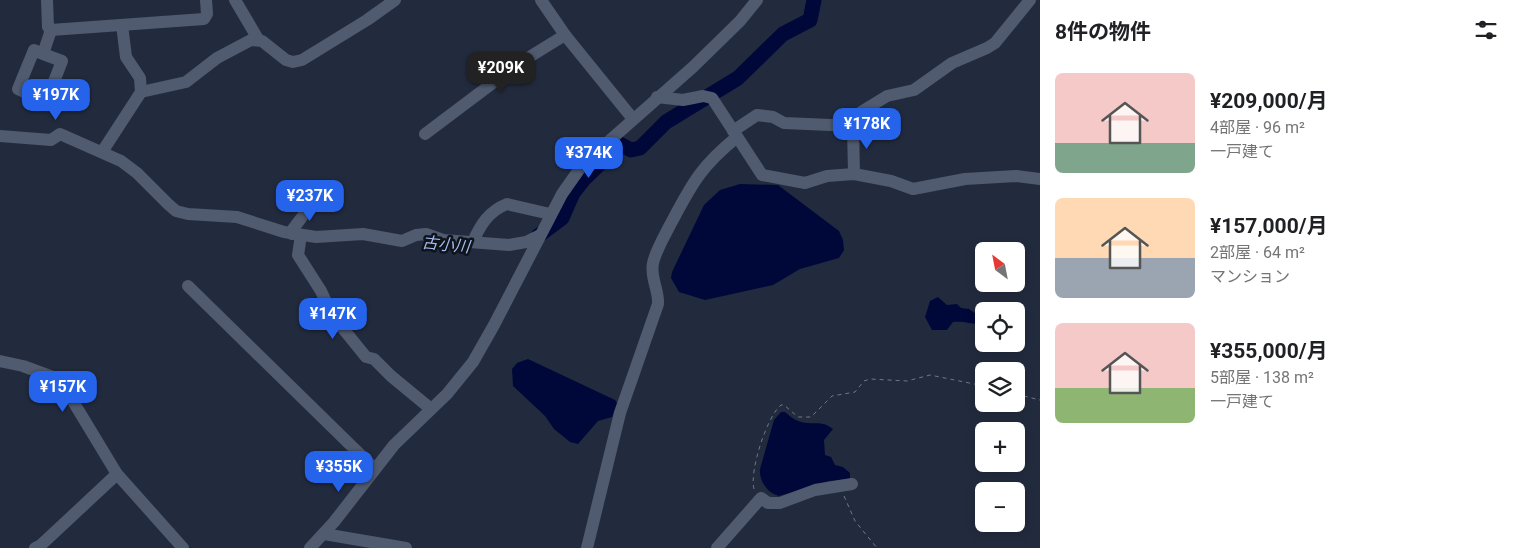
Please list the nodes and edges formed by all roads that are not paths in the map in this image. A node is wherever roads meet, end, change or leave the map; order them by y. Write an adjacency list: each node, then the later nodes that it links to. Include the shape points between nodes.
1 (46, 0): 9 (street)
2 (206, 0): 8 (street, via 204,19)
3 (234, 0): 11 (street)
4 (395, 0): 11 (street, via 302,60 286,60)
5 (541, 0): 10 (street)
6 (757, 0): 14 (street, via 740,21)
7 (1030, 0): 16 (street, via 987,48 952,63 914,90 887,96 868,107)
8 (122, 25): 9 (street); 13 (street, via 126,57 140,78)
9 (51, 30): 12 (street)
10 (565, 35): 15 (street); 17 (street, via 518,64)
11 (258, 39): 13 (street, via 233,48 186,82)
12 (43, 54)
13 (141, 92): 20 (street)
14 (657, 97): 15 (street); 18 (street, via 683,100 703,96 712,98)
15 (633, 118): 23 (street, via 583,164)
16 (853, 126): 18 (street, via 784,123 757,114); 21 (street)
17 (425, 134)
18 (735, 134): 21 (street, via 762,175 805,183 827,176); 39 (street, via 700,170 659,247 652,274 658,304 620,413)
19 (0, 136): 20 (street, via 51,140 60,134)
20 (102, 152): 25 (street, via 137,173 176,211 237,217)
21 (854, 174): 22 (street, via 913,189 965,179 1016,176)
22 (1040, 179)
23 (550, 214): 26 (street); 27 (street, via 507,204 484,221)
24 (302, 217): 25 (street, via 293,228)
25 (297, 234): 27 (street, via 323,237 363,234 402,241 426,234 443,240); 30 (street, via 298,255 341,328 366,357 374,359)
26 (540, 235): 27 (street, via 509,245); 30 (street, via 484,345 463,376)
27 (473, 242)
28 (188, 286): 31 (street)
29 (0, 361): 32 (street, via 50,376 71,398)
30 (431, 409): 31 (street)
31 (374, 469): 34 (street)
32 (117, 474): 35 (street); 36 (street)
33 (847, 484): 40 (street, via 805,493 780,503 760,498)
34 (324, 534): 37 (street); 38 (street)
35 (35, 548)
36 (182, 548)
37 (310, 548)
38 (406, 548)
39 (588, 548)
40 (717, 548)

